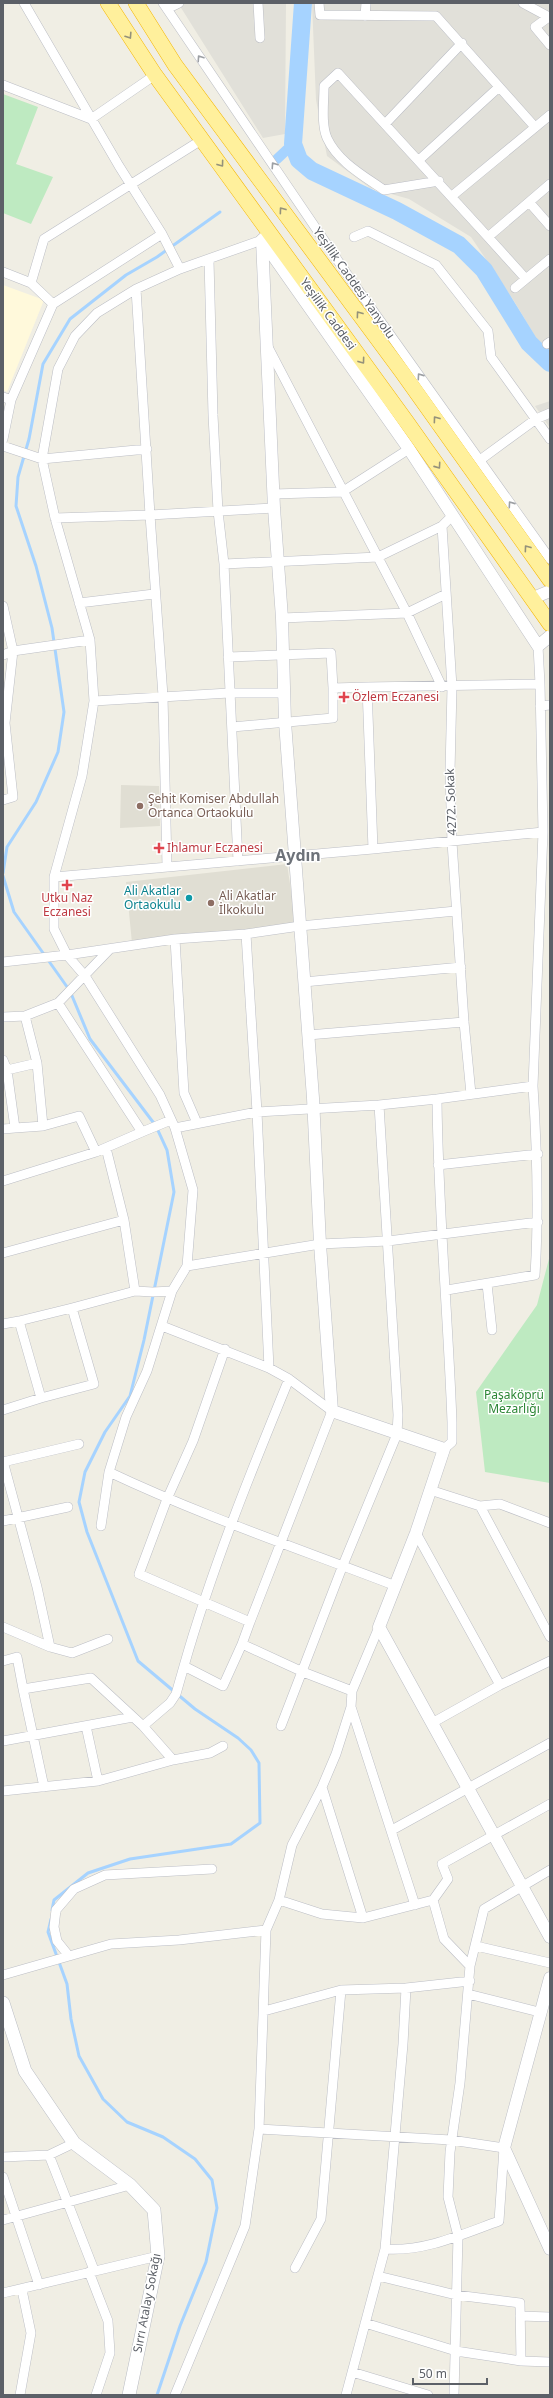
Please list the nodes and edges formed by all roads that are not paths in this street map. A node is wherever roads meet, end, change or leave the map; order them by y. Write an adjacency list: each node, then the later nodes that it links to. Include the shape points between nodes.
1 (24, 3): 19 (street)
2 (108, 3): 15 (highway, Yeşillik Caddesi, one-way to 15)
3 (136, 3): 66 (highway, Yeşillik Caddesi, one-way to 3, via 402,372 175,65)
4 (179, 3): 9 (street)
5 (258, 3): 12 (street)
6 (319, 3): 10 (street, via 320,15)
7 (366, 3): 10 (street)
8 (523, 3): 11 (street)
9 (165, 6): 53 (street, Yeşillik Caddesi Yanyolu, one-way to 9, via 349,277)
10 (365, 16): 13 (street, via 436,16)
11 (549, 17): 14 (street, via 536,27)
12 (260, 38)
13 (462, 43): 17 (street); 20 (street)
14 (550, 44)
15 (155, 75): 19 (street); 22 (highway, Yeşillik Caddesi)
16 (3, 85): 19 (street)
17 (499, 87): 21 (street); 23 (street)
18 (550, 115): 21 (street)
19 (91, 119): 25 (street)
20 (385, 124): 23 (street); 24 (street, via 338,73 324,86 324,125 327,138 346,163 384,190)
21 (535, 127): 27 (street)
22 (203, 139): 25 (street); 31 (highway, Yeşillik Caddesi, one-way to 31)
23 (419, 160): 24 (street)
24 (439, 181): 27 (street)
25 (131, 183): 30 (street); 39 (street, via 44,239)
26 (550, 184): 28 (street)
27 (452, 196): 33 (street)
28 (530, 202): 29 (street); 33 (street)
29 (550, 226)
30 (162, 234): 36 (street); 42 (street)
31 (266, 236): 34 (street); 43 (street); 51 (street); 70 (highway, Yeşillik Caddesi, one-way to 70)
32 (354, 237): 46 (street, via 368,230 436,265 488,331 491,357)
33 (488, 237): 38 (street)
34 (208, 260): 36 (street); 57 (street)
35 (548, 264): 38 (street)
36 (180, 269): 41 (street)
37 (3, 272): 39 (street)
38 (526, 279): 40 (street)
39 (32, 283): 42 (street)
40 (515, 288)
41 (136, 289): 50 (street); 52 (street, via 97,313 75,336 58,369)
42 (53, 304): 44 (street)
43 (266, 344): 54 (street); 55 (street)
44 (7, 398): 47 (street)
45 (550, 413): 46 (street)
46 (536, 419): 48 (street); 53 (street)
47 (3, 439)
48 (550, 439)
49 (3, 446): 52 (street)
50 (147, 449): 52 (street); 58 (street)
51 (409, 449): 54 (street); 59 (street)
52 (42, 459): 60 (street)
53 (480, 460): 63 (street, Yeşillik Caddesi Yanyolu, one-way to 53)
54 (342, 492): 55 (street); 62 (street)
55 (273, 494): 56 (street)
56 (274, 508): 57 (street); 64 (street)
57 (218, 511): 58 (street); 65 (street)
58 (150, 515): 60 (street); 68 (street)
59 (453, 515): 61 (street); 78 (street)
60 (55, 518): 71 (street)
61 (442, 526): 62 (street); 69 (street, 4272. Sokak)
62 (378, 557): 64 (street); 73 (street)
63 (550, 559)
64 (278, 562): 65 (street); 74 (street)
65 (224, 564): 82 (street)
66 (550, 580)
67 (550, 591): 70 (street)
68 (154, 594): 71 (street); 90 (street)
69 (446, 594): 73 (street); 86 (street, 4272. Sokak)
70 (533, 598): 75 (highway, Yeşillik Caddesi)
71 (79, 603): 77 (street)
72 (3, 606): 79 (street)
73 (407, 613): 74 (street); 85 (street)
74 (282, 618): 80 (street)
75 (550, 624)
76 (550, 636): 78 (street)
77 (90, 640): 79 (street); 91 (street)
78 (538, 646): 83 (street)
79 (13, 651): 81 (street); 95 (street)
80 (283, 654): 82 (street); 87 (street, via 331,653); 89 (street)
81 (3, 655)
82 (228, 657): 88 (street)
83 (540, 684): 86 (street); 93 (street)
84 (367, 687): 85 (street); 87 (street); 100 (street)
85 (442, 687): 86 (street)
86 (452, 687): 99 (street, 4272. Sokak)
87 (333, 688): 94 (street, via 333,718)
88 (229, 693): 89 (street); 90 (street); 96 (street)
89 (284, 693): 94 (street)
90 (163, 696): 91 (street); 103 (street)
91 (94, 701): 104 (street, via 82,776)
92 (550, 705): 93 (street)
93 (540, 706): 98 (street)
94 (285, 722): 96 (street); 101 (street)
95 (4, 723): 97 (street, via 13,797)
96 (232, 726): 102 (street)
97 (3, 800)
98 (543, 832): 99 (street); 123 (street)
99 (452, 842): 100 (street); 105 (street, 4272. Sokak)
100 (373, 849): 101 (street)
101 (296, 854): 102 (street); 106 (street)
102 (238, 861): 103 (street)
103 (167, 866): 104 (street)
104 (54, 877): 110 (street, via 54,929)
105 (456, 912): 106 (street); 112 (street, 4272. Sokak)
106 (300, 926): 107 (street); 114 (street)
107 (246, 934): 108 (street); 128 (street)
108 (175, 939): 109 (street); 129 (street, via 184,1092)
109 (109, 950): 110 (street); 113 (street)
110 (67, 956): 111 (street); 113 (street)
111 (3, 962)
112 (461, 966): 114 (street); 118 (street, 4272. Sokak)
113 (85, 976): 115 (street); 130 (street, via 160,1095)
114 (304, 982): 119 (street)
115 (58, 1003): 116 (street); 134 (street)
116 (24, 1016): 117 (street); 121 (street)
117 (3, 1017)
118 (464, 1022): 119 (street); 124 (street, 4272. Sokak)
119 (308, 1035): 127 (street)
120 (3, 1060): 122 (street)
121 (37, 1063): 122 (street); 131 (street)
122 (5, 1070): 132 (street)
123 (533, 1086): 124 (street); 137 (street)
124 (471, 1094): 125 (street)
125 (437, 1099): 126 (street); 138 (street)
126 (379, 1105): 127 (street); 143 (street)
127 (314, 1108): 128 (street); 144 (street)
128 (257, 1112): 129 (street); 145 (street)
129 (197, 1123): 130 (street)
130 (173, 1124): 134 (street); 147 (street, via 193,1190)
131 (43, 1126): 132 (street); 136 (street, via 79,1116)
132 (15, 1128): 133 (street)
133 (3, 1129)
134 (142, 1132): 135 (street)
135 (106, 1148): 136 (street); 140 (street)
136 (96, 1152): 139 (street)
137 (538, 1154): 138 (street); 141 (street)
138 (438, 1165): 142 (street)
139 (3, 1181)
140 (124, 1220): 146 (street); 150 (street)
141 (538, 1222): 142 (street); 148 (street, via 535,1275)
142 (442, 1234): 143 (street); 149 (street)
143 (388, 1242): 144 (street); 163 (street)
144 (320, 1244): 145 (street); 162 (street)
145 (264, 1252): 147 (street); 158 (street)
146 (3, 1253)
147 (187, 1266): 151 (street)
148 (487, 1284): 149 (street); 156 (street)
149 (446, 1290): 165 (street, via 452,1442)
150 (135, 1291): 151 (street); 152 (street)
151 (172, 1291): 155 (street)
152 (72, 1308): 153 (street); 160 (street, via 94,1384)
153 (19, 1321): 154 (street); 160 (street)
154 (3, 1324)
155 (162, 1326): 157 (street); 167 (street, via 147,1371 126,1417)
156 (492, 1330)
157 (224, 1349): 158 (street); 169 (street, via 193,1441)
158 (269, 1368): 159 (street)
159 (289, 1379): 162 (street); 174 (street)
160 (41, 1398): 161 (street)
161 (3, 1410)
162 (332, 1411): 163 (street); 178 (street)
163 (397, 1434): 165 (street); 179 (street)
164 (79, 1444): 166 (street)
165 (444, 1449): 168 (street)
166 (3, 1462): 172 (street)
167 (108, 1472): 169 (street); 176 (street)
168 (430, 1490): 170 (street); 177 (street)
169 (167, 1499): 174 (street); 181 (street, via 139,1574)
170 (480, 1506): 175 (street, via 500,1504); 185 (street)
171 (68, 1507): 172 (street)
172 (17, 1516): 173 (street); 188 (street, via 37,1587)
173 (3, 1521)
174 (231, 1522): 178 (street); 181 (street)
175 (550, 1523)
176 (101, 1526)
177 (416, 1533): 180 (street); 193 (street)
178 (281, 1542): 179 (street); 182 (street)
179 (343, 1565): 180 (street); 192 (street)
180 (396, 1586): 184 (street)
181 (202, 1602): 182 (street); 191 (street)
182 (250, 1622): 187 (street)
183 (3, 1627): 188 (street)
184 (378, 1628): 195 (street); 198 (street)
185 (550, 1637)
186 (108, 1639): 188 (street, via 72,1653)
187 (242, 1644): 191 (street, via 223,1686); 192 (street)
188 (50, 1647)
189 (3, 1661): 194 (street, via 17,1657)
190 (550, 1661): 193 (street)
191 (184, 1666): 200 (street, via 176,1694 170,1703)
192 (303, 1672): 195 (street); 201 (street)
193 (500, 1684): 198 (street)
194 (23, 1690): 197 (street, via 91,1678); 202 (street)
195 (352, 1691): 196 (street)
196 (351, 1707): 209 (street); 213 (street)
197 (134, 1717): 199 (street); 200 (street)
198 (432, 1723): 210 (street)
199 (86, 1726): 202 (street); 207 (street)
200 (143, 1726): 206 (street)
201 (281, 1726)
202 (34, 1736): 203 (street); 208 (street)
203 (3, 1741)
204 (550, 1743): 210 (street)
205 (223, 1746): 206 (street, via 210,1753)
206 (173, 1760): 207 (street)
207 (98, 1781): 208 (street)
208 (44, 1787): 211 (street)
209 (322, 1787): 218 (street, via 292,1845); 221 (street)
210 (468, 1790): 213 (street); 214 (street)
211 (3, 1791)
212 (550, 1804): 214 (street)
213 (392, 1830): 220 (street)
214 (494, 1837): 217 (street); 219 (street, via 442,1864 448,1879)
215 (212, 1869): 225 (street, via 105,1875 74,1889 56,1910 54,1927 57,1941)
216 (550, 1870): 217 (street)
217 (523, 1887): 223 (street); 224 (street, via 484,1909)
218 (279, 1900): 221 (street, via 322,1914); 222 (street)
219 (433, 1900): 220 (street); 227 (street, via 444,1939)
220 (415, 1905): 221 (street)
221 (363, 1918)
222 (266, 1930): 225 (street, via 179,1940 111,1944); 235 (street)
223 (550, 1937)
224 (476, 1946): 226 (street); 227 (street)
225 (69, 1956): 228 (street)
226 (550, 1963)
227 (470, 1966): 230 (street)
228 (3, 1975)
229 (550, 1978): 236 (street)
230 (470, 1981): 231 (street); 233 (street)
231 (406, 1988): 232 (street); 239 (street, via 404,2044)
232 (341, 1990): 235 (street); 238 (street)
233 (468, 1994): 236 (street); 240 (street, via 460,2083)
234 (3, 2003): 241 (main road, Sırrı Atalay Sokağı, via 25,2071)
235 (264, 2011): 237 (street)
236 (539, 2012): 242 (street)
237 (259, 2129): 238 (street); 271 (street, via 244,2226)
238 (328, 2132): 239 (street); 254 (street, via 320,2219)
239 (395, 2137): 240 (street); 252 (street)
240 (451, 2140): 242 (street); 250 (street, via 448,2197)
241 (74, 2143): 243 (street); 246 (main road, Sırrı Atalay Sokağı)
242 (504, 2148): 250 (street, via 499,2221); 251 (street)
243 (49, 2155): 244 (street); 247 (street)
244 (3, 2157)
245 (3, 2177): 248 (street)
246 (130, 2185): 247 (street); 253 (main road, Sırrı Atalay Sokağı, via 154,2210)
247 (67, 2204): 248 (street); 255 (street)
248 (17, 2216): 249 (street); 257 (street)
249 (3, 2220)
250 (458, 2236): 252 (street, via 403,2251); 260 (street)
251 (550, 2249)
252 (385, 2250): 256 (street)
253 (158, 2256): 255 (street); 270 (main road, Sırrı Atalay Sokağı)
254 (295, 2268)
255 (91, 2271): 257 (street); 269 (street, via 108,2321 110,2353)
256 (378, 2276): 260 (street); 263 (street)
257 (39, 2285): 258 (street)
258 (22, 2290): 259 (street); 268 (street, via 31,2333)
259 (3, 2293)
260 (456, 2295): 261 (street, via 520,2303); 264 (street)
261 (520, 2316): 262 (street); 265 (street)
262 (550, 2317)
263 (365, 2323): 264 (street); 267 (street)
264 (456, 2351): 265 (street); 274 (street)
265 (521, 2361): 266 (street)
266 (550, 2362)
267 (352, 2372): 272 (street); 273 (street)
268 (20, 2395)
269 (96, 2395)
270 (129, 2395)
271 (175, 2395)
272 (346, 2395)
273 (428, 2395)
274 (454, 2395)

